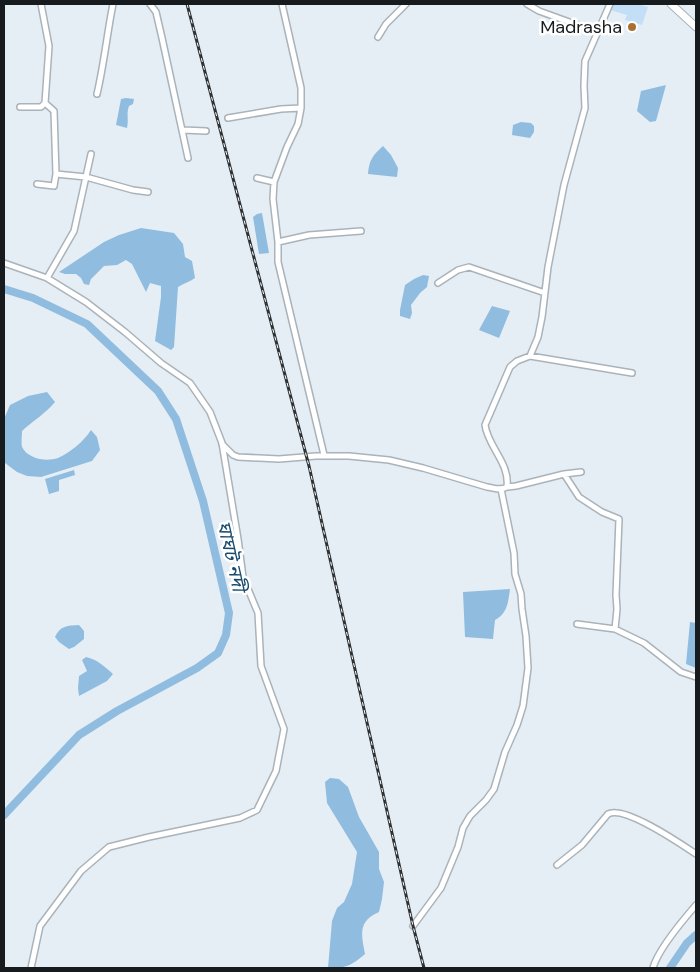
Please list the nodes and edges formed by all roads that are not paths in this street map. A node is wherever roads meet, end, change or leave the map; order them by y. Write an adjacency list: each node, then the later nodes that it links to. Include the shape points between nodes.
1 (41, 4): 13 (street, via 49,46)
2 (113, 4): 12 (street)
3 (150, 4): 17 (street, via 156,12)
4 (282, 4): 15 (street, via 301,88)
5 (406, 4): 11 (street)
6 (528, 4): 10 (street)
7 (610, 4): 10 (street)
8 (671, 4): 9 (main road)
9 (696, 25)
10 (597, 32): 32 (street, via 585,61 585,108 564,185)
11 (378, 37)
12 (97, 94)
13 (45, 103): 14 (street, via 41,107); 21 (street, via 54,111)
14 (20, 107)
15 (301, 108): 16 (street, via 281,108); 24 (street, via 298,124)
16 (228, 118)
17 (183, 130): 18 (street); 20 (street)
18 (206, 131)
19 (91, 154): 22 (street)
20 (188, 158)
21 (56, 174): 22 (street); 25 (street, via 54,186)
22 (86, 177): 26 (street); 30 (street, via 74,231)
23 (257, 178): 24 (street)
24 (274, 182): 28 (street)
25 (37, 184)
26 (148, 192)
27 (361, 231): 28 (street)
28 (278, 242): 36 (street, via 278,262)
29 (4, 263): 30 (street)
30 (47, 278): 35 (street, via 86,302 190,383 210,412)
31 (438, 283): 32 (street, via 469,267)
32 (545, 293): 33 (street, via 538,338)
33 (530, 356): 34 (street); 39 (street, via 510,367 485,426 508,477)
34 (632, 372)
35 (222, 443): 36 (street, via 238,457 287,459); 48 (street, via 244,577 258,612 261,666 284,729 276,771 257,810 240,818 109,847 81,871 40,926)
36 (324, 456): 40 (street, via 399,462)
37 (581, 472): 38 (street)
38 (564, 474): 39 (street); 42 (street, via 579,497 619,519)
39 (507, 487): 40 (street)
40 (500, 489): 47 (street, via 514,553 526,636 528,668 523,706 494,789 470,816 441,888)
41 (577, 624): 42 (street)
42 (615, 629): 43 (street, via 644,643 680,672)
43 (696, 677)
44 (696, 854): 45 (street, via 658,829 612,812 582,846)
45 (558, 865)
46 (696, 905): 49 (street, via 669,940)
47 (413, 926)
48 (31, 968)
49 (653, 968)

